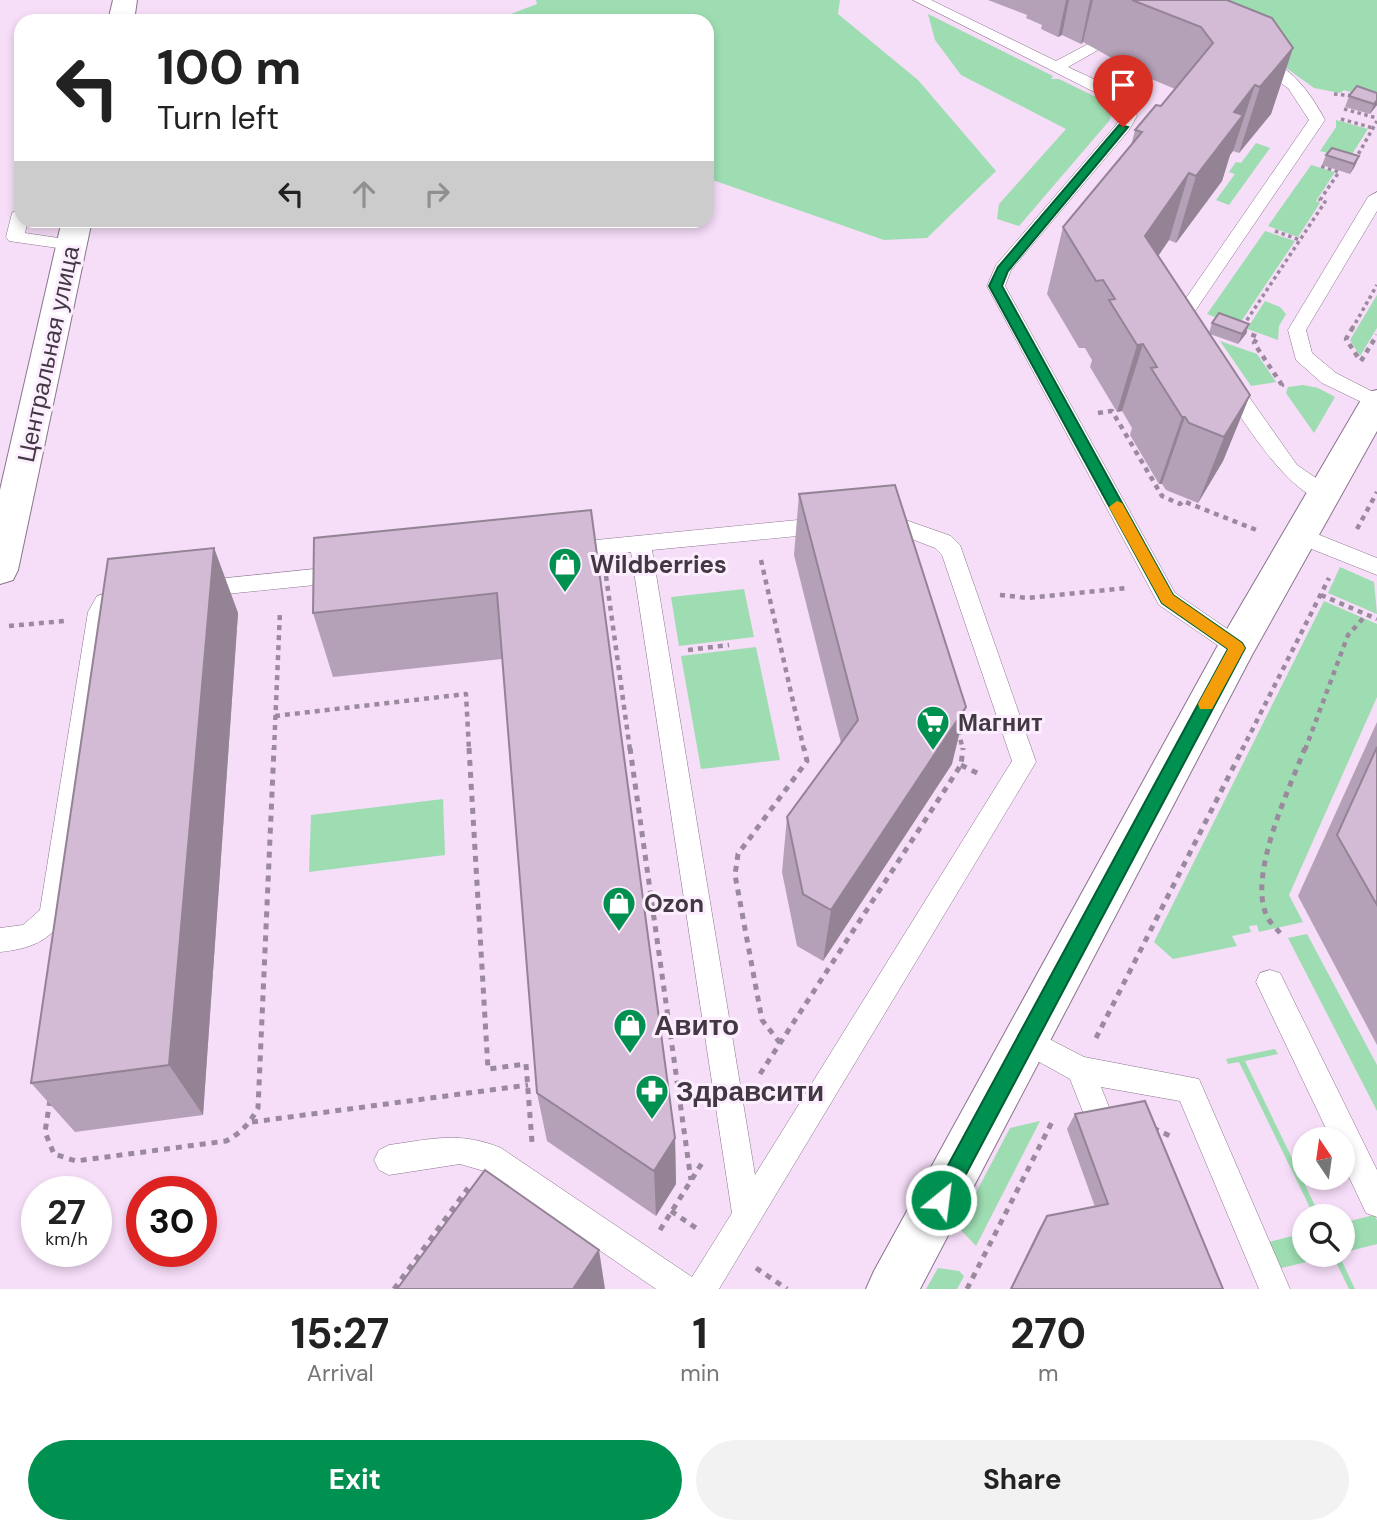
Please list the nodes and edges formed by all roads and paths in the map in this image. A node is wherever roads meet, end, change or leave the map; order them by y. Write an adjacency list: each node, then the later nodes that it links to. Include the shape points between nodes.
1 (920, 0): 4 (lane)
2 (1093, 47): 4 (lane)
3 (1238, 52): 5 (lane, via 1276,69)
4 (1056, 68): 41 (lane, via 1110,94 1124,104 1129,116 1002,270 996,286)
5 (1304, 93): 6 (path); 21 (lane, via 1317,120 1186,310 1187,324)
6 (1365, 99)
7 (1342, 108): 9 (path)
8 (1332, 116): 10 (path)
9 (1377, 120): 10 (path)
10 (1373, 128): 11 (path)
11 (1354, 163)
12 (1318, 165): 18 (path, via 1339,172)
13 (1377, 197): 25 (lane, via 1297,330 1303,356 1329,378)
14 (17, 228): 15 (lane, via 15,237)
15 (75, 228)
16 (82, 228): 37 (street, Центральная улица)
17 (1264, 228): 18 (path)
18 (1300, 240): 24 (path, via 1241,330 1258,337 1254,343 1282,385)
19 (1377, 285): 22 (path, via 1346,339)
20 (1377, 335): 22 (path)
21 (1202, 345)
22 (1361, 362): 25 (path)
23 (1218, 367): 28 (lane, via 1290,470)
24 (1277, 386)
25 (1370, 391): 28 (street)
26 (1088, 414): 29 (path, via 1112,411 1162,496)
27 (1377, 492): 31 (path)
28 (1325, 494): 32 (street)
29 (1261, 531)
30 (755, 532): 33 (lane); 58 (path, via 807,761 738,854 735,875 762,1020); 70 (lane, via 882,519 943,542 952,551 1024,762)
31 (1355, 532)
32 (1302, 536): 36 (lane); 50 (street)
33 (640, 544): 34 (lane); 62 (lane)
34 (602, 548): 35 (lane); 68 (path)
35 (548, 553)
36 (1377, 567)
37 (0, 570)
38 (362, 572): 40 (lane)
39 (1330, 576): 45 (path)
40 (281, 580): 42 (lane); 51 (path)
41 (1159, 584): 44 (path, via 1028,598); 50 (lane, via 1167,599)
42 (173, 591)
43 (146, 594): 47 (lane, via 105,602)
44 (1006, 595)
45 (1321, 595): 46 (path); 57 (path)
46 (1366, 615): 48 (path); 53 (path, via 1348,635 1267,849 1262,888 1266,915)
47 (98, 618): 49 (path); 54 (lane, via 52,914 42,929 25,938)
48 (1377, 619)
49 (9, 626)
50 (1237, 648): 56 (street)
51 (275, 716): 60 (path, via 466,694 488,1069 526,1064); 63 (path, via 258,1108)
52 (955, 720): 58 (path, via 963,746 961,765)
53 (1280, 933)
54 (0, 940)
55 (1270, 982): 69 (lane)
56 (1026, 1040): 59 (lane); 77 (street)
57 (1094, 1042)
58 (780, 1043): 62 (path)
59 (1080, 1070): 65 (lane); 79 (lane, via 1189,1089)
60 (528, 1084): 63 (path); 66 (path, via 533,1145)
61 (51, 1091): 63 (path, via 45,1132 54,1154 76,1161 226,1140)
62 (732, 1118): 68 (path); 70 (lane)
63 (251, 1122)
64 (1052, 1122): 78 (path)
65 (1101, 1122)
66 (491, 1158): 67 (lane, via 460,1150); 73 (lane); 74 (path)
67 (388, 1160)
68 (691, 1180): 72 (path)
69 (1377, 1202)
70 (747, 1214): 76 (lane)
71 (648, 1223): 72 (path)
72 (659, 1231): 73 (path)
73 (640, 1260): 75 (lane)
74 (394, 1289)
75 (683, 1289)
76 (702, 1289)
77 (892, 1289)
78 (967, 1289)
79 (1275, 1289)

